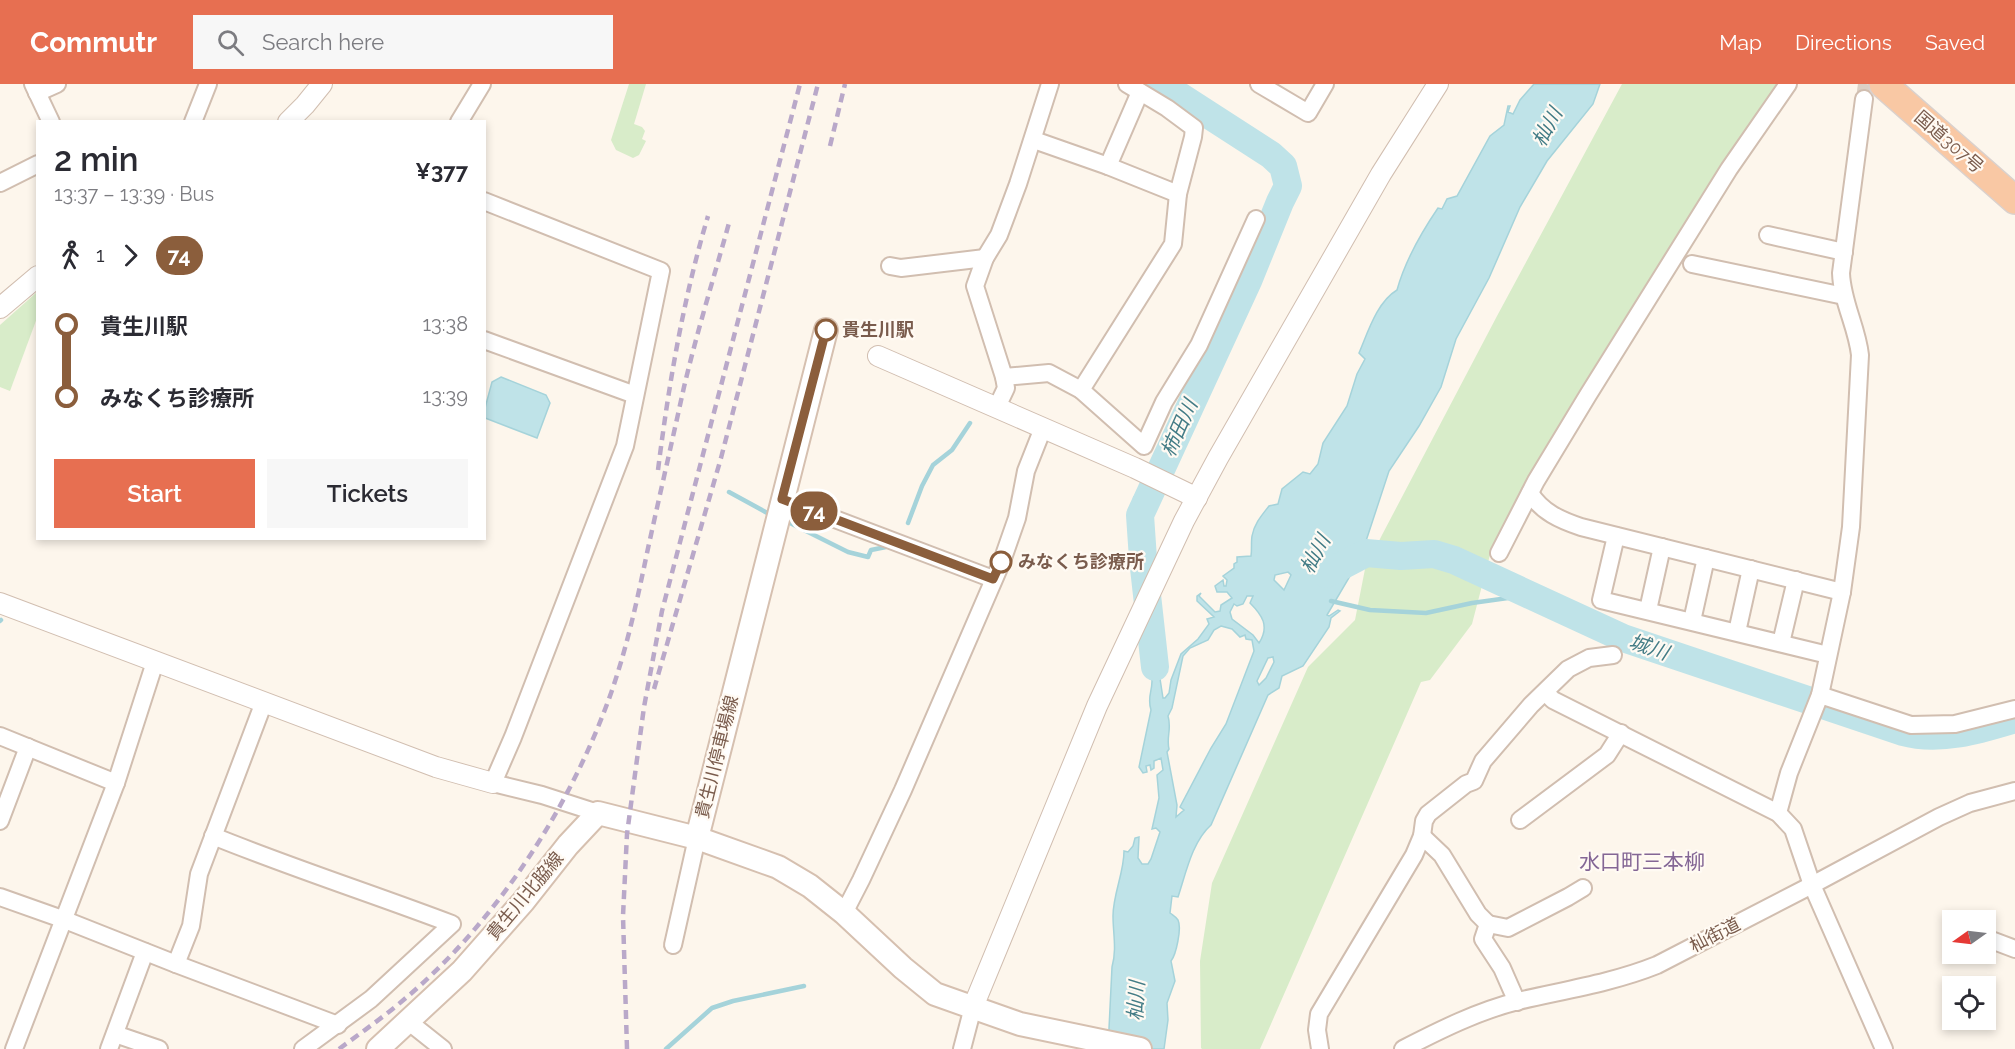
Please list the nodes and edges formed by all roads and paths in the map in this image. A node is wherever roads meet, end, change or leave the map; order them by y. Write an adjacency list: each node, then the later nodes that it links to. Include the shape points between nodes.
1 (57, 84): 11 (street)
2 (208, 84): 14 (street)
3 (321, 84): 15 (street)
4 (482, 84): 16 (street)
5 (1050, 84): 17 (street)
6 (1259, 84): 7 (street, via 1308,113)
7 (1325, 84)
8 (1438, 84): 42 (street, via 1375,184)
9 (1788, 84): 41 (street, via 1729,169)
10 (1134, 88): 19 (street); 21 (street, via 1194,128)
11 (35, 89): 13 (street)
12 (1874, 92): 22 (highway, 国道307号); 26 (street)
13 (50, 120)
14 (193, 120)
15 (290, 120)
16 (460, 120)
17 (1034, 140): 19 (street); 27 (street, via 999,236)
18 (36, 165): 20 (street)
19 (1108, 166): 21 (street)
20 (0, 183)
21 (1178, 194): 37 (street, via 1173,244)
22 (2015, 200)
23 (486, 202): 38 (street, via 661,271)
24 (1257, 219): 37 (street, via 1199,345 1164,402 1144,446)
25 (1768, 235): 26 (street)
26 (1844, 252): 31 (street)
27 (986, 258): 29 (street); 36 (street, via 975,286)
28 (1692, 264): 31 (street)
29 (890, 266)
30 (36, 278): 32 (street)
31 (1844, 297): 51 (street, via 1860,355 1851,527)
32 (0, 308)
33 (826, 330): 43 (main road, 貴生川停車場線)
34 (486, 341): 38 (street)
35 (878, 356): 39 (street)
36 (1004, 377): 37 (street, via 1049,373); 39 (street, via 1006,388)
37 (1081, 390)
38 (635, 395): 68 (street, via 622,454)
39 (997, 407): 40 (street)
40 (1043, 428): 42 (street); 49 (street, via 1026,471 1017,518)
41 (1530, 493): 44 (street, via 1542,509 1564,521); 46 (street)
42 (1197, 498): 89 (street, via 1097,706)
43 (782, 499): 49 (street); 76 (main road, 貴生川停車場線)
44 (1616, 536): 45 (street); 53 (street, via 1601,600)
45 (1662, 547): 47 (street); 53 (street)
46 (1499, 553)
47 (1706, 558): 48 (street); 54 (street)
48 (1751, 569): 50 (street); 55 (street)
49 (993, 579): 80 (street, via 903,790)
50 (1796, 580): 51 (street); 56 (street)
51 (1842, 592): 58 (street)
52 (0, 603): 59 (street)
53 (1648, 610): 54 (street)
54 (1692, 621): 55 (street)
55 (1737, 632): 56 (street)
56 (1781, 643): 58 (street)
57 (1613, 655): 60 (street, via 1576,663)
58 (1828, 655): 61 (street)
59 (155, 662): 62 (street); 67 (street)
60 (1545, 692): 64 (street, via 1553,700); 75 (street, via 1483,761 1474,781 1428,814)
61 (1818, 701): 63 (street, via 1911,725 1955,724); 71 (street, via 1789,773)
62 (264, 702): 68 (street, via 436,767); 74 (street)
63 (2015, 709)
64 (1621, 733): 71 (street); 72 (street, via 1606,755)
65 (0, 736): 66 (street)
66 (28, 747): 67 (street); 73 (street)
67 (116, 783): 81 (street)
68 (493, 783): 70 (street)
69 (2015, 791): 77 (street, 杣街道, via 1939,816)
70 (598, 813): 76 (main road); 90 (main road, 貴生川北脇線, via 462,971)
71 (1778, 813): 77 (street, via 1793,829)
72 (1520, 820)
73 (0, 821)
74 (213, 836): 87 (street, via 199,874 191,926); 91 (street, via 452,924)
75 (1422, 836): 82 (street, via 1443,855); 100 (street, via 1378,919 1319,1014)
76 (697, 838): 80 (main road, 貴生川停車場線, via 778,867); 84 (street)
77 (1812, 885): 88 (street, 杣街道, via 1657,965); 102 (street)
78 (1583, 888): 82 (street, via 1508,928)
79 (0, 897): 81 (street)
80 (844, 913): 89 (main road, 貴生川停車場線, via 935,994)
81 (65, 920): 86 (street); 93 (street)
82 (1488, 924): 88 (street, via 1484,939)
83 (1996, 942): 85 (street)
84 (673, 945)
85 (2015, 949)
86 (145, 952): 87 (street); 92 (street)
87 (176, 964): 91 (street)
88 (1516, 1002): 101 (street, 杣街道)
89 (982, 1011): 98 (street); 99 (main road, 貴生川停車場線, via 1044,1030)
90 (408, 1022): 96 (main road, 貴生川北脇線); 97 (street)
91 (338, 1025): 95 (street)
92 (112, 1041): 94 (street)
93 (14, 1049)
94 (159, 1049)
95 (303, 1049)
96 (378, 1049)
97 (443, 1049)
98 (962, 1049)
99 (1140, 1049)
100 (1320, 1049)
101 (1403, 1049)
102 (1884, 1049)

